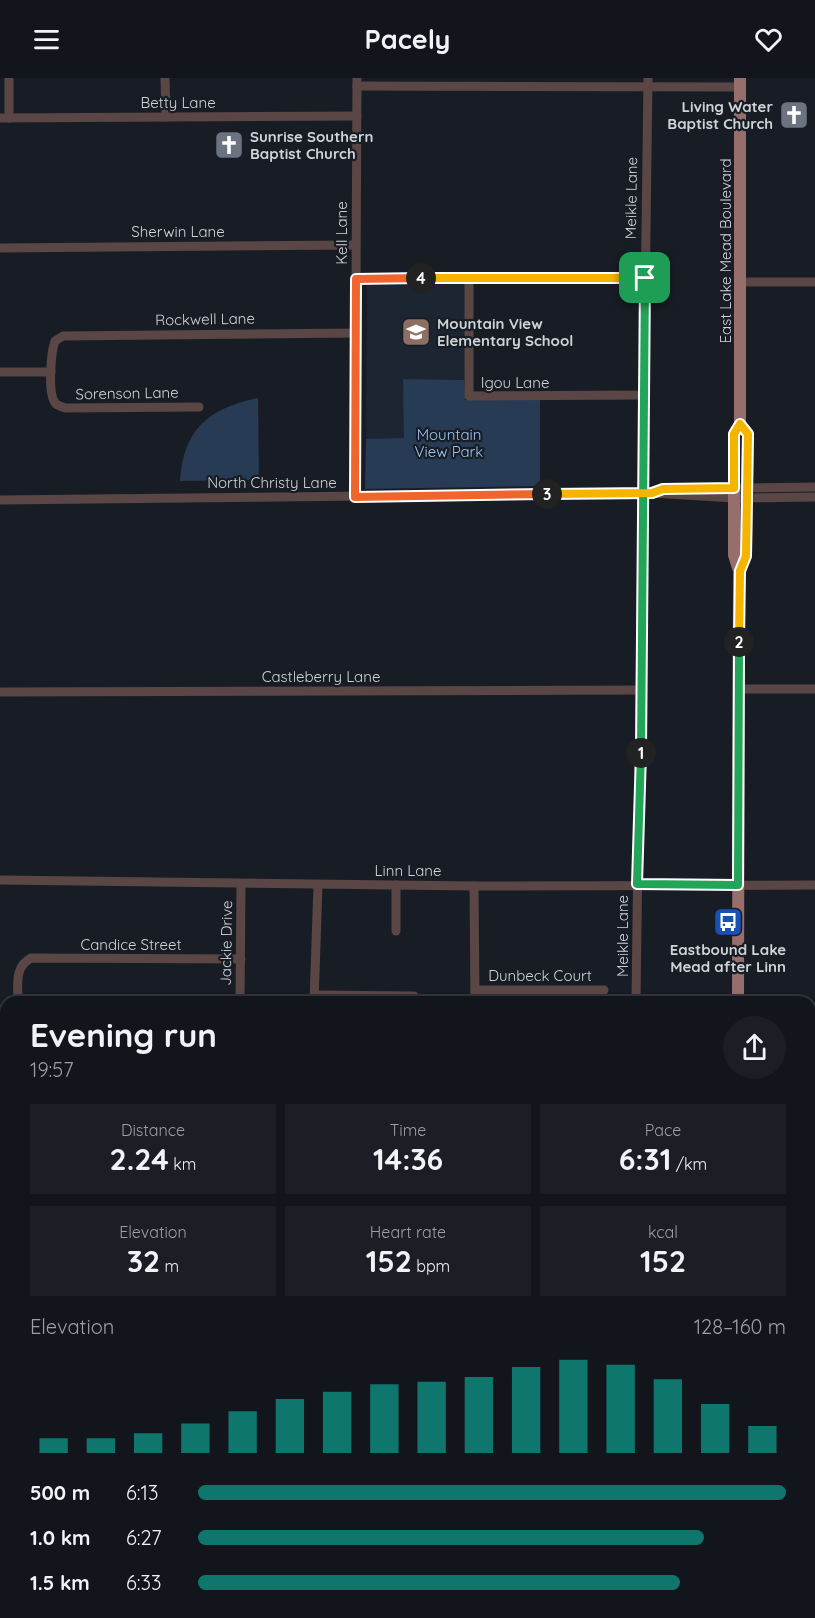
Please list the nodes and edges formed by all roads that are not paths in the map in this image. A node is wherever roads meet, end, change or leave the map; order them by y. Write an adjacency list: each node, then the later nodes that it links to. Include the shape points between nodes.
1 (9, 78): 8 (street)
2 (165, 78): 7 (street)
3 (357, 82): 5 (street); 6 (street, Kell Lane)
4 (740, 82): 5 (street); 14 (main road, East Lake Mead Boulevard)
5 (648, 83): 12 (street, Meikle Lane)
6 (357, 116): 7 (street, Betty Lane); 9 (street, Kell Lane)
7 (166, 117): 8 (street, Betty Lane)
8 (4, 118)
9 (356, 245): 10 (street, Sherwin Lane); 13 (street, Kell Lane)
10 (0, 248)
11 (469, 278): 12 (street); 13 (street); 19 (street, Igou Lane, via 469,396)
12 (645, 278): 19 (street, Meikle Lane)
13 (356, 279): 16 (street, Kell Lane)
14 (740, 282): 15 (street); 22 (main road, East Lake Mead Boulevard, via 740,424 748,434)
15 (815, 282)
16 (356, 333): 18 (street, Rockwell Lane, via 63,336 55,341 51,351); 24 (street, Kell Lane)
17 (0, 372): 18 (street)
18 (51, 372): 20 (street, Sorenson Lane, via 52,395 56,405 65,408)
19 (644, 395): 23 (street, Meikle Lane)
20 (199, 407)
21 (815, 487): 22 (street, North Christy Lane)
22 (740, 492): 23 (street, North Christy Lane); 25 (street, North Christy Lane); 27 (main road, East Lake Mead Boulevard, via 734,555 740,571)
23 (647, 493): 24 (street, North Christy Lane); 29 (street, Meikle Lane)
24 (355, 497): 26 (street, North Christy Lane)
25 (815, 497)
26 (0, 500)
27 (738, 689): 28 (street); 36 (main road, East Lake Mead Boulevard)
28 (815, 689)
29 (641, 690): 30 (street, Castleberry Lane); 33 (street, Meikle Lane)
30 (0, 692)
31 (0, 880): 32 (street, Linn Lane)
32 (241, 884): 34 (street, Linn Lane); 40 (street, Jackie Drive)
33 (637, 884): 36 (street, Linn Lane); 38 (street, Linn Lane); 47 (street, Meikle Lane)
34 (318, 885): 35 (street, Linn Lane); 45 (street)
35 (396, 885): 38 (street, Linn Lane); 39 (street)
36 (738, 885): 37 (street, Linn Lane); 48 (main road, East Lake Mead Boulevard)
37 (815, 885)
38 (474, 886): 41 (street)
39 (396, 931)
40 (241, 960): 43 (street, Candice Street, via 31,958 18,971); 44 (street, Jackie Drive)
41 (475, 990): 42 (street, Dunbeck Court); 46 (street)
42 (604, 990)
43 (18, 996)
44 (240, 996)
45 (314, 996)
46 (475, 996)
47 (636, 996)
48 (738, 996)

